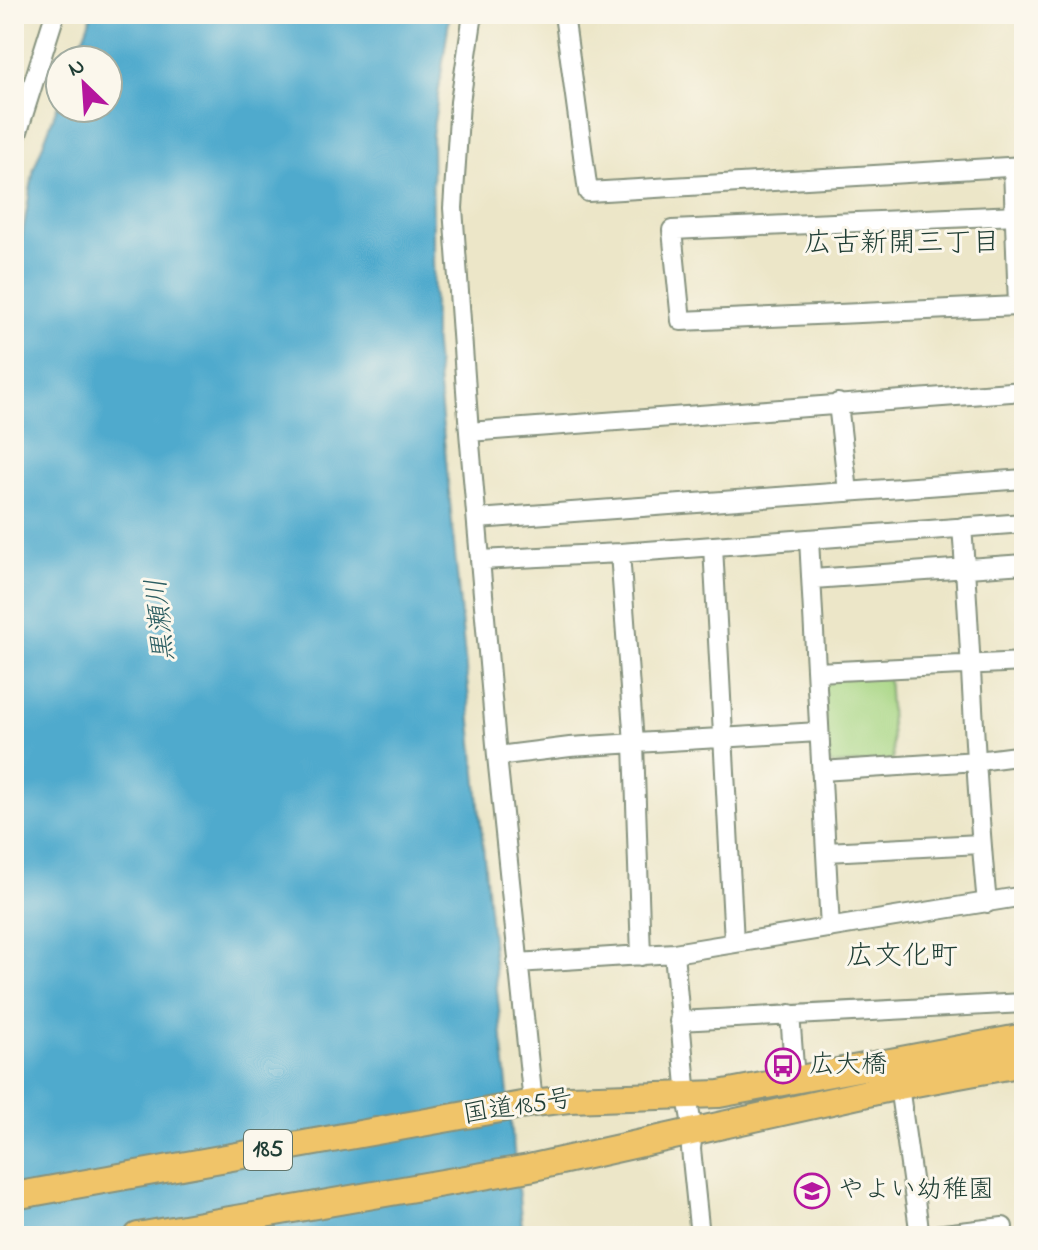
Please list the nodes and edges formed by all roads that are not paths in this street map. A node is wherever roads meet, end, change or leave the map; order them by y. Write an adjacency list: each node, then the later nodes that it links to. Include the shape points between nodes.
1 (473, 14): 9 (street, via 453,208)
2 (564, 14): 5 (street, via 588,192)
3 (54, 15): 4 (street)
4 (14, 144)
5 (1018, 167): 6 (street)
6 (1017, 215): 6 (street, via 1018,306 681,321 672,230)
7 (1024, 391): 8 (street)
8 (838, 403): 9 (street); 11 (street)
9 (469, 432): 12 (street)
10 (1024, 479): 11 (street)
11 (848, 492): 12 (street)
12 (477, 519): 18 (street)
13 (1024, 523): 14 (street)
14 (962, 527): 15 (street); 20 (street)
15 (809, 539): 16 (street); 21 (street)
16 (713, 546): 17 (street); 26 (street)
17 (620, 553): 18 (street); 27 (street)
18 (481, 560): 29 (street)
19 (1024, 564): 20 (street)
20 (965, 568): 21 (street); 23 (street)
21 (813, 579): 24 (street)
22 (1024, 662): 23 (street)
23 (972, 665): 24 (street); 30 (street)
24 (817, 672): 25 (street)
25 (818, 732): 26 (street); 31 (street)
26 (724, 738): 27 (street); 37 (street)
27 (634, 743): 29 (street); 39 (street)
28 (1024, 755): 30 (street)
29 (497, 756): 40 (street)
30 (978, 761): 31 (street); 32 (street)
31 (821, 771): 33 (street)
32 (980, 844): 33 (street); 35 (street)
33 (827, 852): 36 (street)
34 (1024, 896): 35 (street)
35 (987, 903): 36 (street)
36 (830, 928): 37 (street)
37 (734, 942): 38 (street)
38 (674, 953): 39 (street); 43 (street)
39 (641, 956): 40 (street)
40 (517, 963): 49 (street)
41 (1024, 1003): 42 (street)
42 (790, 1014): 43 (street); 46 (street)
43 (679, 1021): 48 (street)
44 (1024, 1037): 46 (highway, 国道185号 / 185)
45 (1024, 1063): 47 (highway, 185)
46 (795, 1080): 48 (highway, 国道185号 / 185)
47 (899, 1086): 50 (highway, 185); 55 (street)
48 (687, 1097): 49 (highway, 国道185号 / 185); 50 (street)
49 (528, 1104): 51 (highway, 国道185号 / 185)
50 (693, 1131): 53 (highway, 185, via 529,1168); 54 (street)
51 (14, 1196)
52 (1003, 1227): 56 (street)
53 (138, 1236)
54 (700, 1236)
55 (920, 1236)
56 (927, 1236)

